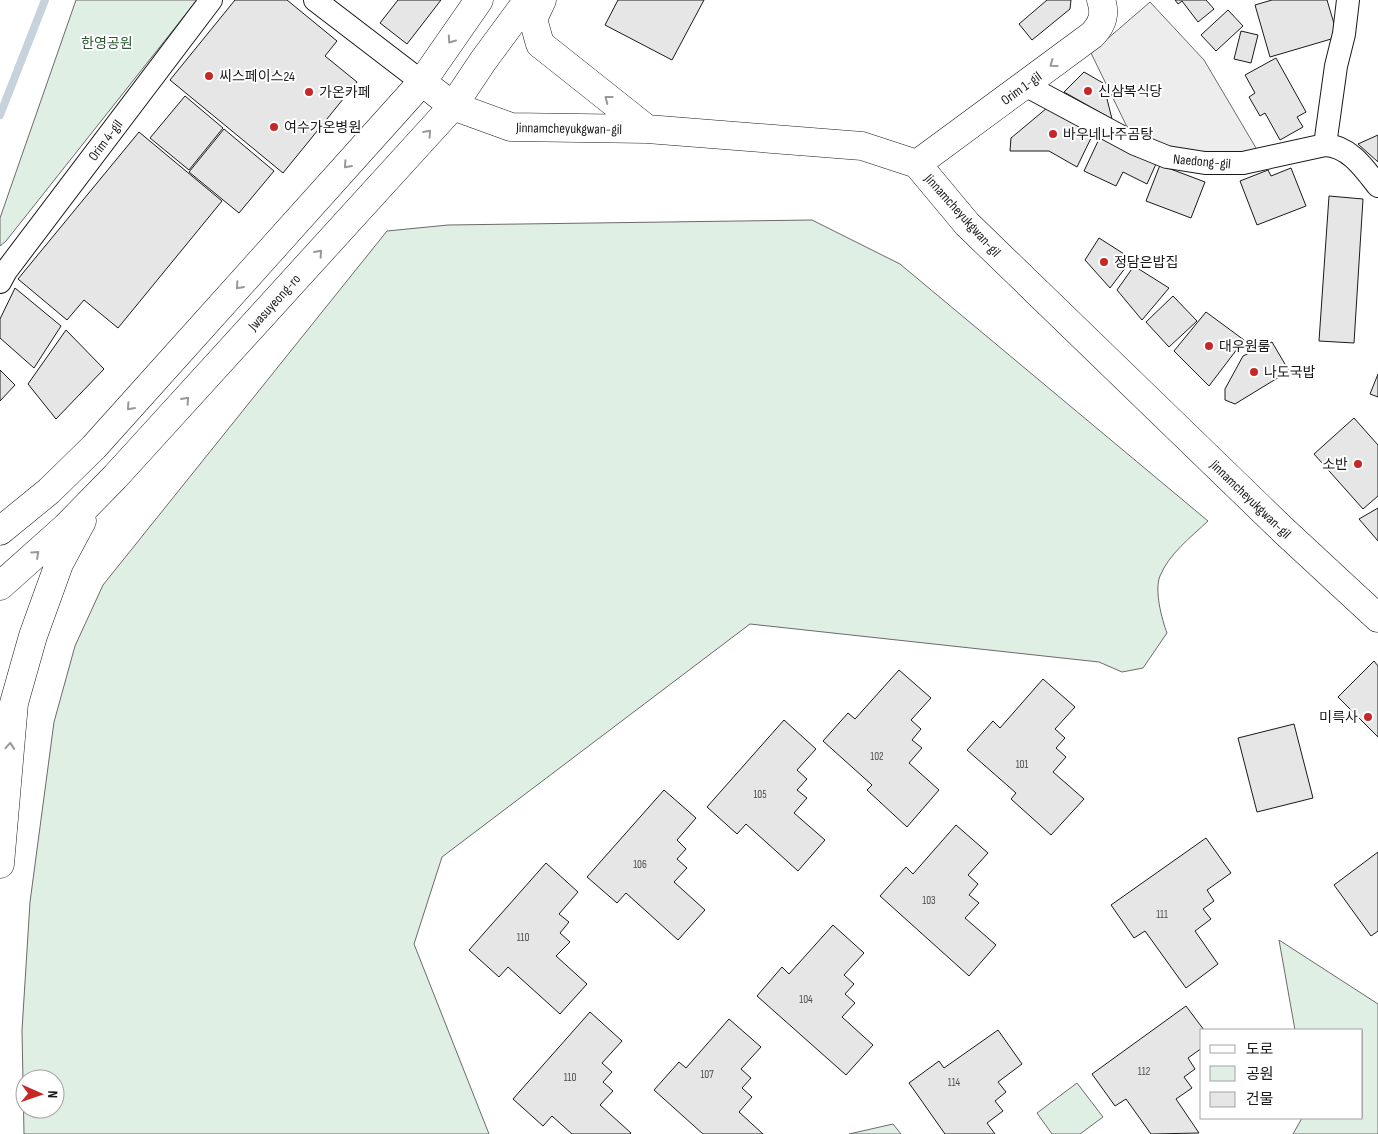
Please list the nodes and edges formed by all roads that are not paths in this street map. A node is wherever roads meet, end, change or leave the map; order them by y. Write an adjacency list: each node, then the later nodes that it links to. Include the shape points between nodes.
1 (212, 0): 15 (street, Orim 4-gil)
2 (315, 0): 8 (street)
3 (479, 0): 8 (main road, one-way to 8)
4 (528, 0): 10 (main road, Jwasuyeong-ro)
5 (542, 0): 11 (main road, one-way to 5, via 540,44 534,19)
6 (1101, 0): 9 (main road, Orim 1-gil, one-way to 9, via 1103,17 1100,27)
7 (1348, 0): 12 (street)
8 (422, 82): 10 (main road, Jinnamcheyukgwan-gil); 17 (main road, one-way to 17, via 94,447)
9 (1025, 85): 12 (street, Naedong-gil, via 1135,144 1167,157 1205,163 1244,164); 13 (main road, Orim 1-gil)
10 (453, 106): 11 (main road, Jinnamcheyukgwan-gil, via 510,127); 16 (main road, Jwasuyeong-ro, one-way to 10)
11 (646, 129): 13 (main road, Jinnamcheyukgwan-gil, via 862,146)
12 (1325, 145): 14 (street, via 1350,154)
13 (917, 164): 19 (main road, Jinnamcheyukgwan-gil, via 967,224 1282,530)
14 (1378, 186)
15 (0, 282)
16 (93, 499): 18 (main road, Jwasuyeong-ro, one-way to 16); 20 (main road, one-way to 16, via 14,703 33,636 59,564)
17 (0, 531)
18 (0, 586)
19 (1378, 618)
20 (0, 864)

